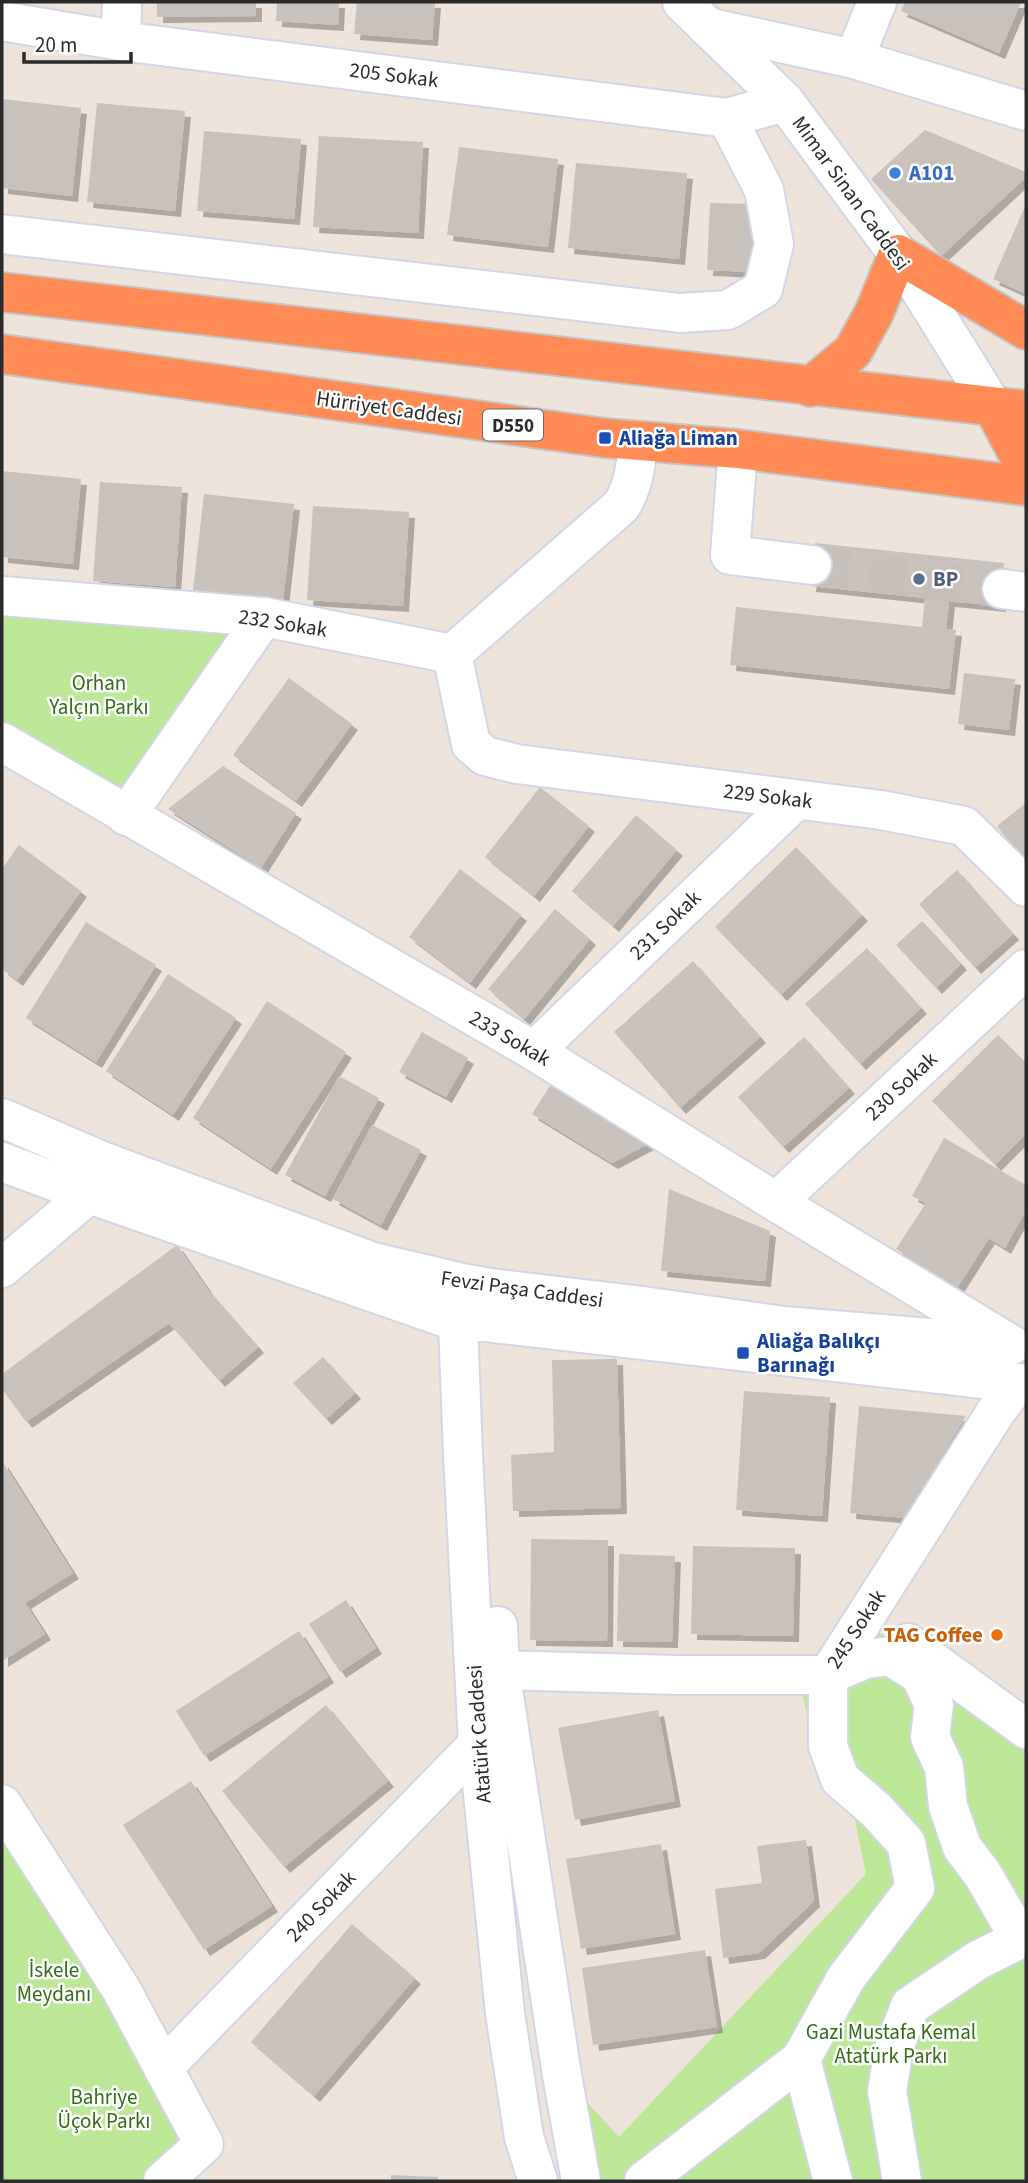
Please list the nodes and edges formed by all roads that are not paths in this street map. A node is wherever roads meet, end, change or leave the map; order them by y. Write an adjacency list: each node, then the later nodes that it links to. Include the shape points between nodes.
1 (122, 2): 5 (street)
2 (877, 2): 6 (street)
3 (694, 14): 6 (street); 7 (street, Mimar Sinan Caddesi)
4 (2, 21): 5 (street, 205 Sokak)
5 (121, 41): 9 (street, 205 Sokak)
6 (853, 59): 8 (street)
7 (785, 102): 9 (street, 205 Sokak); 11 (street, Mimar Sinan Caddesi)
8 (1026, 111)
9 (727, 118): 10 (street, via 764,190 774,244 763,289 727,310 680,313)
10 (2, 234)
11 (898, 254): 13 (highway); 15 (highway, via 853,351); 16 (street, Mimar Sinan Caddesi)
12 (2, 292): 15 (highway)
13 (1026, 330)
14 (2, 354): 17 (highway, Hürriyet Caddesi / D550)
15 (810, 387): 16 (highway)
16 (1010, 409): 19 (highway)
17 (638, 441): 18 (highway, Hürriyet Caddesi / D550); 24 (street, via 629,493 621,506)
18 (738, 449): 20 (highway, Hürriyet Caddesi / D550); 21 (street, via 730,555)
19 (1026, 469)
20 (1026, 486)
21 (813, 565)
22 (2, 596): 23 (street, 232 Sokak)
23 (264, 617): 24 (street, 232 Sokak); 27 (street)
24 (452, 654): 26 (street, 229 Sokak, via 471,744 485,756)
25 (2, 742): 27 (street, 233 Sokak)
26 (796, 800): 28 (street, 229 Sokak, via 964,826); 30 (street, 231 Sokak)
27 (126, 816): 30 (street, 233 Sokak)
28 (1026, 887)
29 (1026, 969): 34 (street, 230 Sokak)
30 (534, 1051): 34 (street, 233 Sokak)
31 (2, 1118): 36 (street, Fevzi Paşa Caddesi)
32 (2, 1162): 33 (street, Fevzi Paşa Caddesi)
33 (89, 1194): 35 (street); 36 (street, Fevzi Paşa Caddesi)
34 (776, 1202): 37 (street, 233 Sokak)
35 (2, 1268)
36 (474, 1304): 37 (street, Fevzi Paşa Caddesi, via 643,1306 784,1326); 38 (street, Fevzi Paşa Caddesi); 40 (street, Atatürk Caddesi); 43 (street, Atatürk Caddesi, via 463,1455)
37 (1019, 1345)
38 (1022, 1383): 39 (street, 245 Sokak, via 997,1410)
39 (866, 1614): 41 (street, 245 Sokak); 42 (street)
40 (500, 1670): 41 (street, 245 Sokak); 47 (street, Atatürk Caddesi, via 562,2075)
41 (828, 1675): 45 (street, via 828,1746 840,1779 906,1843 915,1888 846,1979); 52 (street, via 866,1659 890,1657 920,1675 934,1705 930,1737 944,1767 948,1806 962,1847 1020,1939 978,1960 910,2006 894,2048 887,2091)
42 (1026, 1729)
43 (478, 1744): 46 (street, 240 Sokak); 49 (street, Atatürk Caddesi, via 505,2013 524,2137)
44 (2, 1804): 46 (street, via 121,1989)
45 (801, 2059): 50 (street); 51 (street)
46 (163, 2068): 48 (street, via 204,2144)
47 (583, 2180)
48 (163, 2181)
49 (538, 2181)
50 (644, 2181)
51 (832, 2181)
52 (902, 2181)

